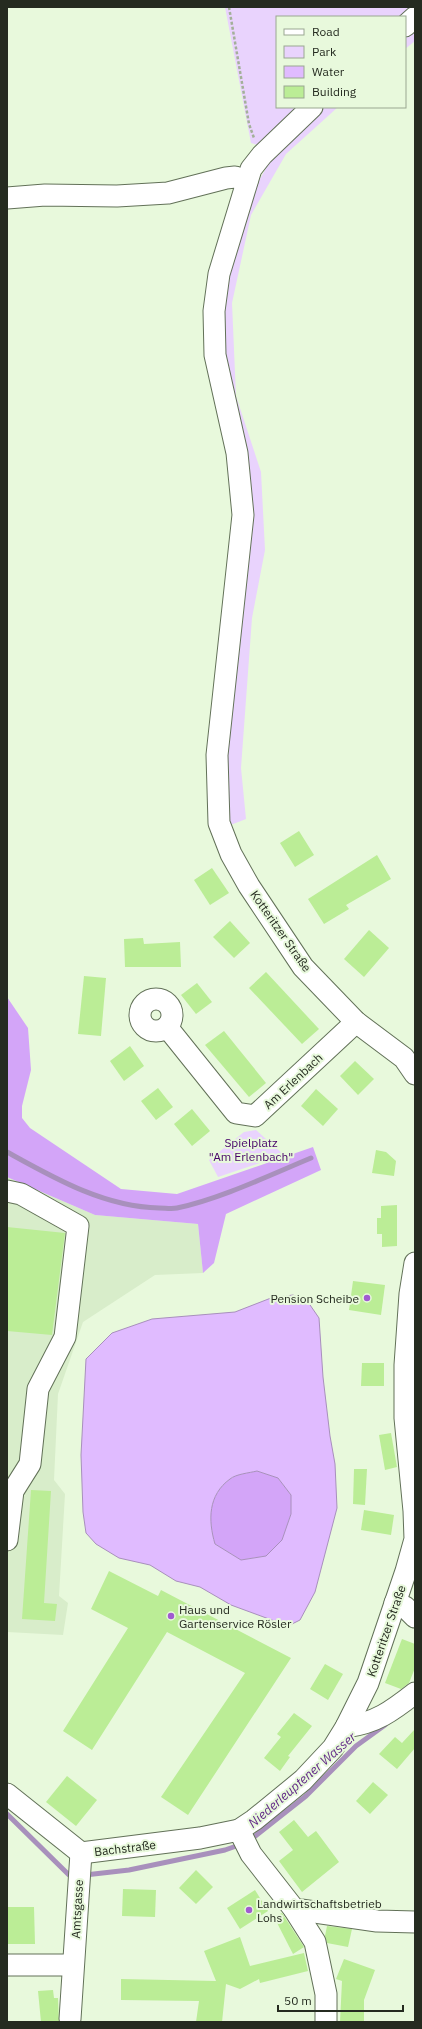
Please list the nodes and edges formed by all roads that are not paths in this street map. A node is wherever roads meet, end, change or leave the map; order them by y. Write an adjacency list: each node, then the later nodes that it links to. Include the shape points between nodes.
1 (415, 17): 2 (street)
2 (406, 25)
3 (311, 108): 4 (street, Kotteritzer Straße, via 262,155 251,170)
4 (247, 181): 5 (street, via 235,177 226,178 168,193); 6 (street, Kotteritzer Straße, via 219,274 214,311 215,355 237,453 243,515 217,755 219,823 231,854 249,886 303,967)
5 (7, 198)
6 (356, 1022): 7 (street, Am Erlenbach, via 256,1116 236,1113); 8 (street, Kotteritzer Straße, via 404,1058)
7 (167, 1027)
8 (415, 1074)
9 (7, 1191): 11 (street, via 21,1194 78,1226 65,1338 38,1389 30,1464 13,1491)
10 (415, 1263): 12 (street, Kotteritzer Straße, via 405,1365 405,1418 415,1539)
11 (7, 1540)
12 (395, 1604): 13 (street, via 405,1607); 15 (street, Kotteritzer Straße, via 368,1683)
13 (415, 1617)
14 (415, 1693): 15 (street, via 386,1715 364,1725)
15 (346, 1727): 17 (street, Kotteritzer Straße, via 333,1748 303,1780 254,1820)
16 (7, 1794): 18 (street, Bachstraße)
17 (243, 1838): 18 (street, Bachstraße, via 200,1838); 19 (street)
18 (79, 1867): 22 (street, Amtsgasse)
19 (294, 1909): 20 (street, via 378,1921); 24 (street, via 315,1942 326,1994)
20 (415, 1922)
21 (7, 1965): 22 (street)
22 (73, 1965): 23 (street, Amtsgasse)
23 (70, 2019)
24 (326, 2022)

